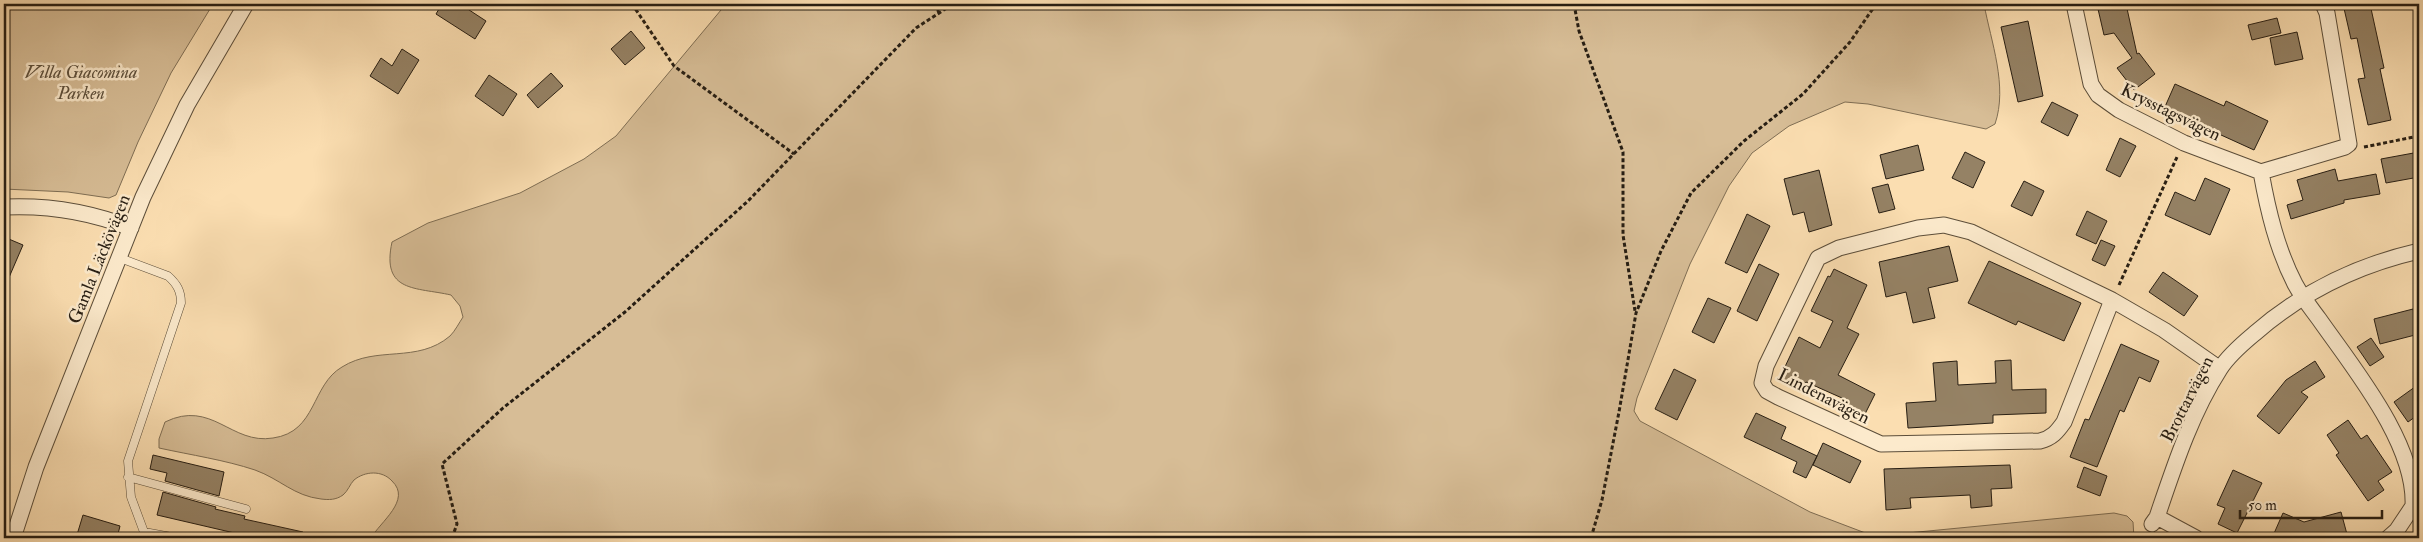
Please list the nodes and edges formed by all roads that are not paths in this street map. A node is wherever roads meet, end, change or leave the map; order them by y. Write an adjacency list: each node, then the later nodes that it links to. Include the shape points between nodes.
1 (246, 4): 6 (street, Gamla Läckövägen, via 187,105)
2 (2074, 4): 4 (street, Krysstagsvägen, via 2088,75 2095,91 2112,107 2184,143)
3 (2323, 4): 4 (street, via 2349,144 2345,148)
4 (2261, 172): 9 (street, via 2274,233 2296,286)
5 (4, 206): 6 (street, via 59,209)
6 (131, 228): 8 (street, Gamla Läckövägen)
7 (2419, 251): 9 (street, Brottarvägen, via 2346,274)
8 (120, 258): 12 (lane, via 168,276 181,295 128,461); 15 (street, Gamla Läckövägen, via 36,467)
9 (2304, 297): 11 (street, Brottarvägen, via 2252,335); 18 (street, via 2359,377 2405,455 2413,506 2403,523)
10 (2112, 300): 10 (street, Lindenavägen, via 1971,232 1944,224 1918,228 1839,248 1818,258 1766,366 1762,383 1767,391 1778,397 1881,444 2040,441 2057,432 2064,422); 11 (street, Lindenavägen, via 2180,340)
11 (2220, 369): 17 (street, Brottarvägen, via 2195,417 2154,520)
12 (128, 477): 13 (lane); 14 (lane, via 131,498)
13 (246, 509)
14 (144, 535): 16 (lane)
15 (13, 538)
16 (177, 538)
17 (2196, 538)
18 (2388, 538)

